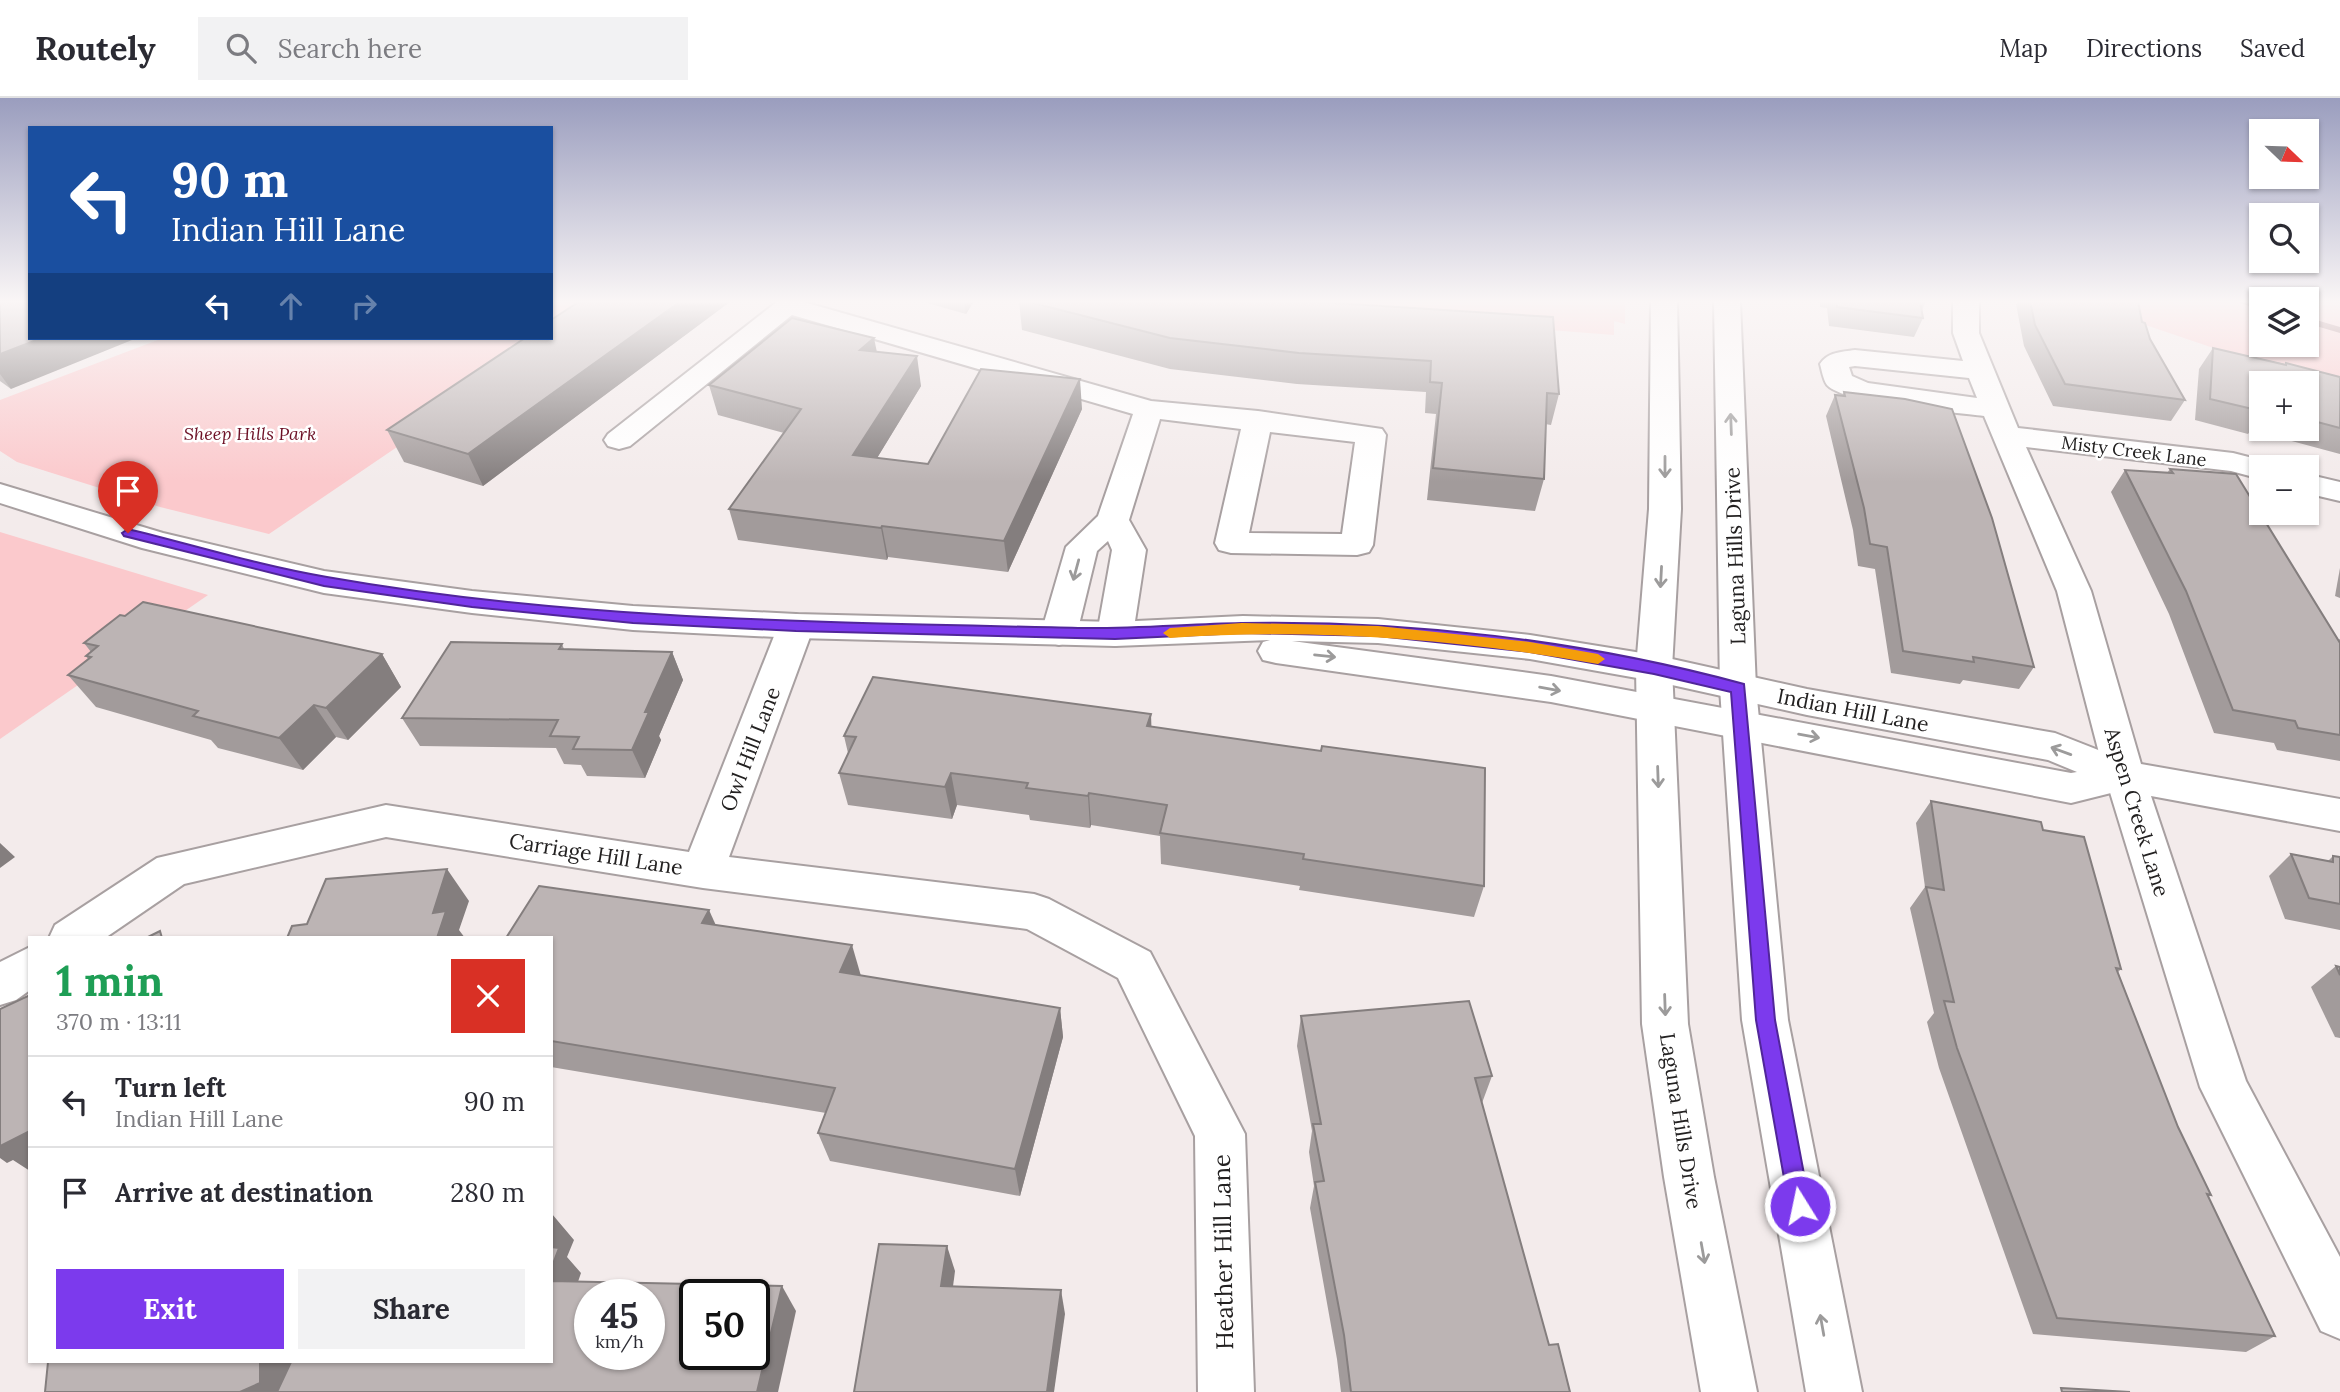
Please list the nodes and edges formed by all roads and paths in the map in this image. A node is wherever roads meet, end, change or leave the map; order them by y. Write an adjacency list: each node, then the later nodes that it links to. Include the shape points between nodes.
1 (718, 361): 12 (street)
2 (982, 361): 9 (street)
3 (1664, 361): 21 (street, Laguna Hills Drive, one-way to 21, via 1665,509)
4 (1729, 361): 22 (street, Laguna Hills Drive, one-way to 4)
5 (1838, 361): 11 (street, Misty Creek Lane, via 1834,364 1839,382 1862,391)
6 (1888, 361): 8 (street, Misty Creek Lane)
7 (1976, 361): 8 (street, Aspen Creek Lane)
8 (1980, 371): 11 (street, Aspen Creek Lane)
9 (1149, 409): 10 (street); 17 (street)
10 (1258, 420): 10 (street, via 1231,543 1357,545 1371,435)
11 (2001, 422): 13 (street, Misty Creek Lane); 23 (street, Aspen Creek Lane, via 2074,591)
12 (619, 440)
13 (2249, 467)
14 (2319, 486): 15 (street)
15 (2340, 492)
16 (0, 493): 18 (street, Indian Hill Lane, via 154,541 324,582 472,603 633,618)
17 (1113, 520): 19 (street, one-way to 19, via 1082,547); 20 (street, via 1129,550)
18 (796, 626): 19 (street, Indian Hill Lane); 25 (street, Owl Hill Lane)
19 (1059, 633): 20 (street, Indian Hill Lane)
20 (1115, 634): 21 (street, Indian Hill Lane, via 1160,633 1551,689)
21 (1655, 689): 22 (street, Indian Hill Lane); 32 (street, Laguna Hills Drive, one-way to 32, via 1665,1024)
22 (1740, 706): 23 (street, Indian Hill Lane, via 2071,788); 33 (street, Laguna Hills Drive, one-way to 22, via 1765,1020)
23 (2125, 776): 24 (street, Indian Hill Lane); 30 (street, Aspen Creek Lane, via 2224,1087)
24 (2340, 815)
25 (703, 871): 26 (street, Carriage Hill Lane, via 386,821 172,870); 27 (street, Carriage Hill Lane, via 1034,912)
26 (74, 936)
27 (1134, 965): 31 (street, Heather Hill Lane, via 1220,1134)
28 (28, 967): 29 (street)
29 (0, 986)
30 (2340, 1312)
31 (1226, 1392)
32 (1729, 1392)
33 (1834, 1392)

